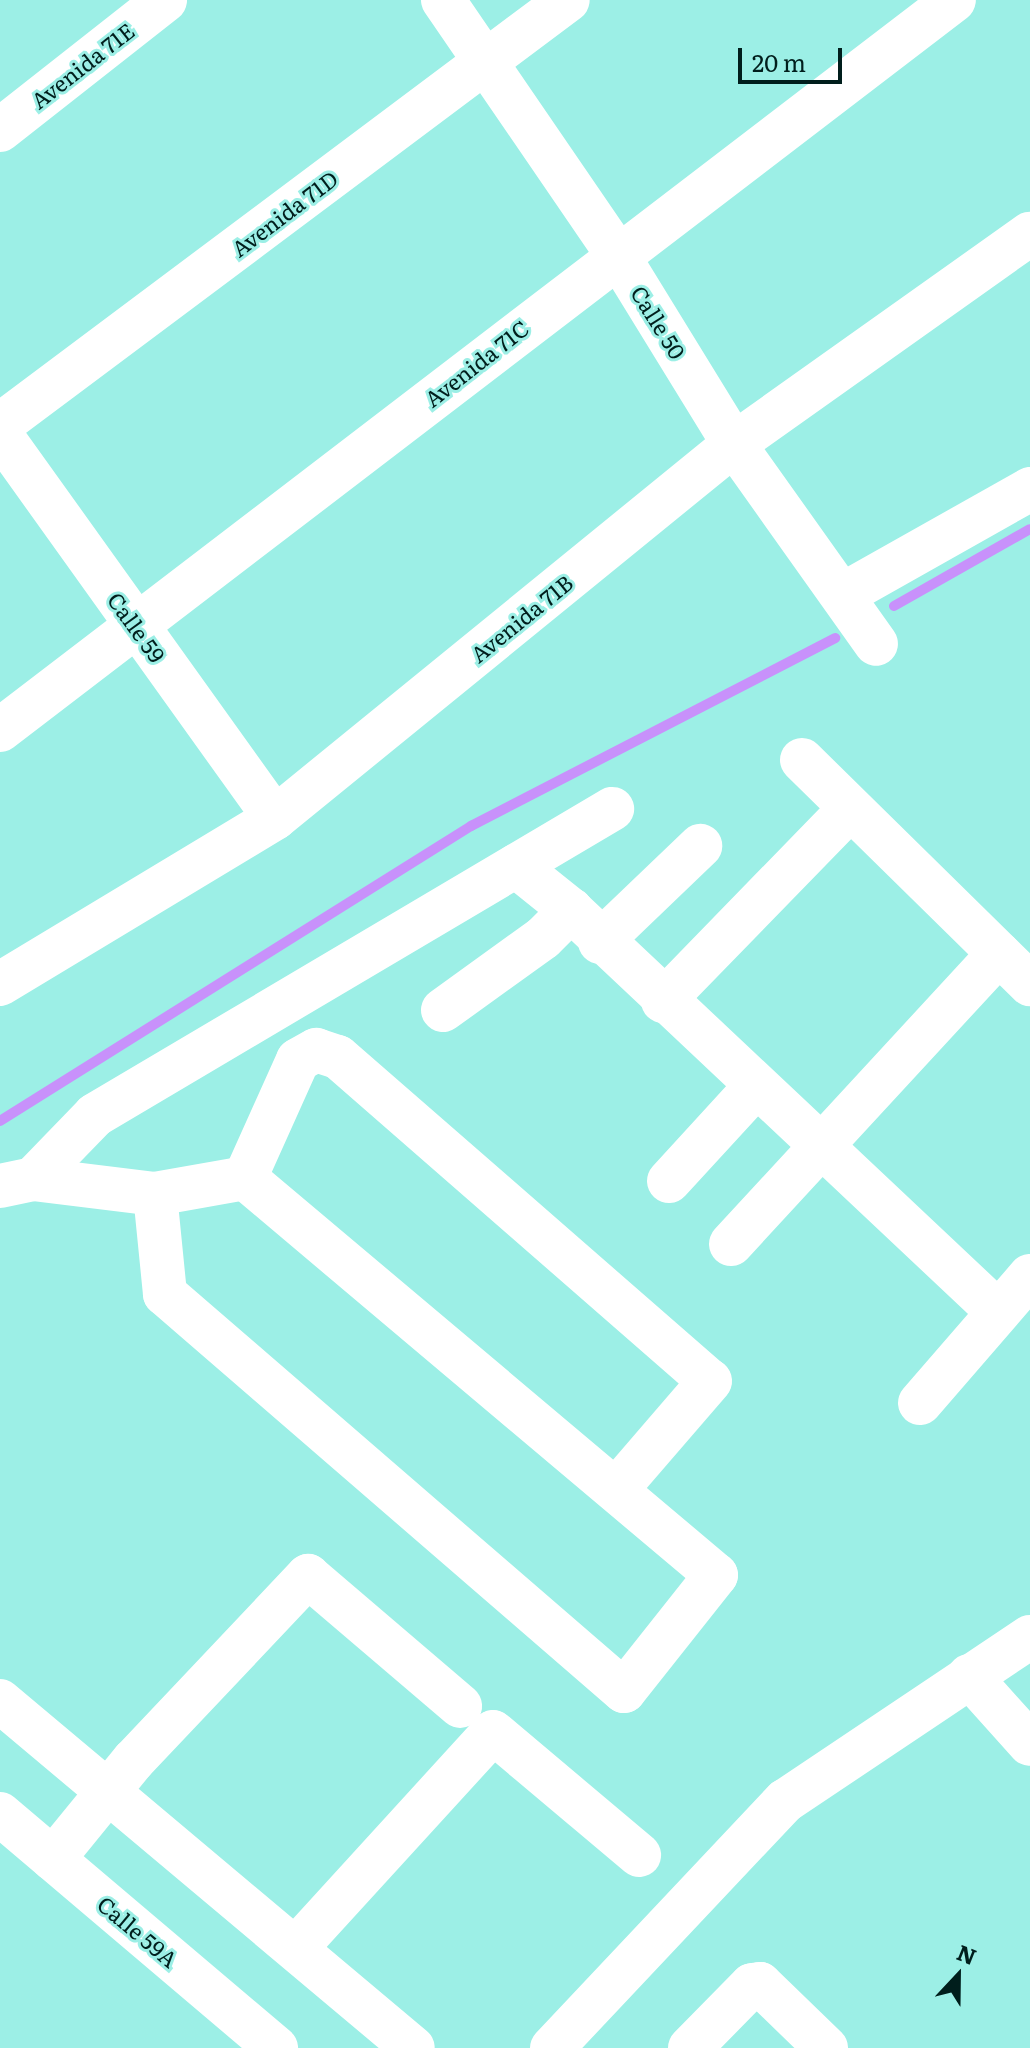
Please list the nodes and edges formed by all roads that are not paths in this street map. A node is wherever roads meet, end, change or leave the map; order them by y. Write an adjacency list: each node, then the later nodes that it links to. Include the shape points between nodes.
1 (165, 0): 6 (street, Avenida 71E)
2 (443, 0): 5 (street, Calle 50)
3 (568, 0): 5 (street, Avenida 71D)
4 (954, 0): 8 (street, Avenida 71C)
5 (487, 62): 8 (street, Calle 50); 9 (street, Avenida 71D)
6 (0, 130)
7 (1030, 234): 11 (street, Avenida 71B)
8 (617, 254): 11 (street, Calle 50); 14 (street, Avenida 71C)
9 (0, 425)
10 (0, 434): 14 (street, Calle 59)
11 (734, 444): 13 (street, Calle 50); 20 (street, Avenida 71B)
12 (1030, 489): 13 (street)
13 (844, 594): 15 (street, Calle 50)
14 (135, 625): 16 (street, Avenida 71C); 20 (street, Calle 59)
15 (876, 644)
16 (0, 730)
17 (802, 760): 19 (street)
18 (612, 809): 22 (street)
19 (849, 810): 25 (street); 28 (street)
20 (275, 818): 26 (street, Avenida 71B)
21 (700, 846): 24 (street)
22 (516, 866): 23 (street); 34 (street, via 95,1115)
23 (571, 910): 24 (street); 29 (street, via 543,938)
24 (600, 942): 28 (street)
25 (999, 954): 27 (street); 31 (street)
26 (0, 984)
27 (1030, 984)
28 (663, 1001): 30 (street)
29 (443, 1010)
30 (755, 1087): 31 (street); 33 (street)
31 (820, 1147): 36 (street); 38 (street)
32 (245, 1178): 35 (street); 40 (street); 40 (street, via 298,1060 316,1050 338,1057 710,1381)
33 (669, 1181)
34 (16, 1182): 35 (street)
35 (155, 1194): 40 (street, via 165,1294 624,1691 716,1575)
36 (731, 1244)
37 (1030, 1276): 38 (street)
38 (997, 1311): 39 (street)
39 (920, 1403)
40 (616, 1490)
41 (1030, 1637): 42 (street)
42 (969, 1676): 45 (street); 53 (street, via 785,1801)
43 (0, 1701): 46 (street)
44 (460, 1706): 46 (street, via 308,1576)
45 (1030, 1744)
46 (106, 1791): 49 (street); 50 (street)
47 (0, 1814): 49 (street, Calle 59A)
48 (639, 1855): 50 (street, via 493,1732)
49 (53, 1859): 51 (street, Calle 59A)
50 (296, 1948): 52 (street)
51 (276, 2048)
52 (413, 2048)
53 (552, 2048)
54 (690, 2048): 55 (street, via 752,1985 760,1984)
55 (826, 2048)

